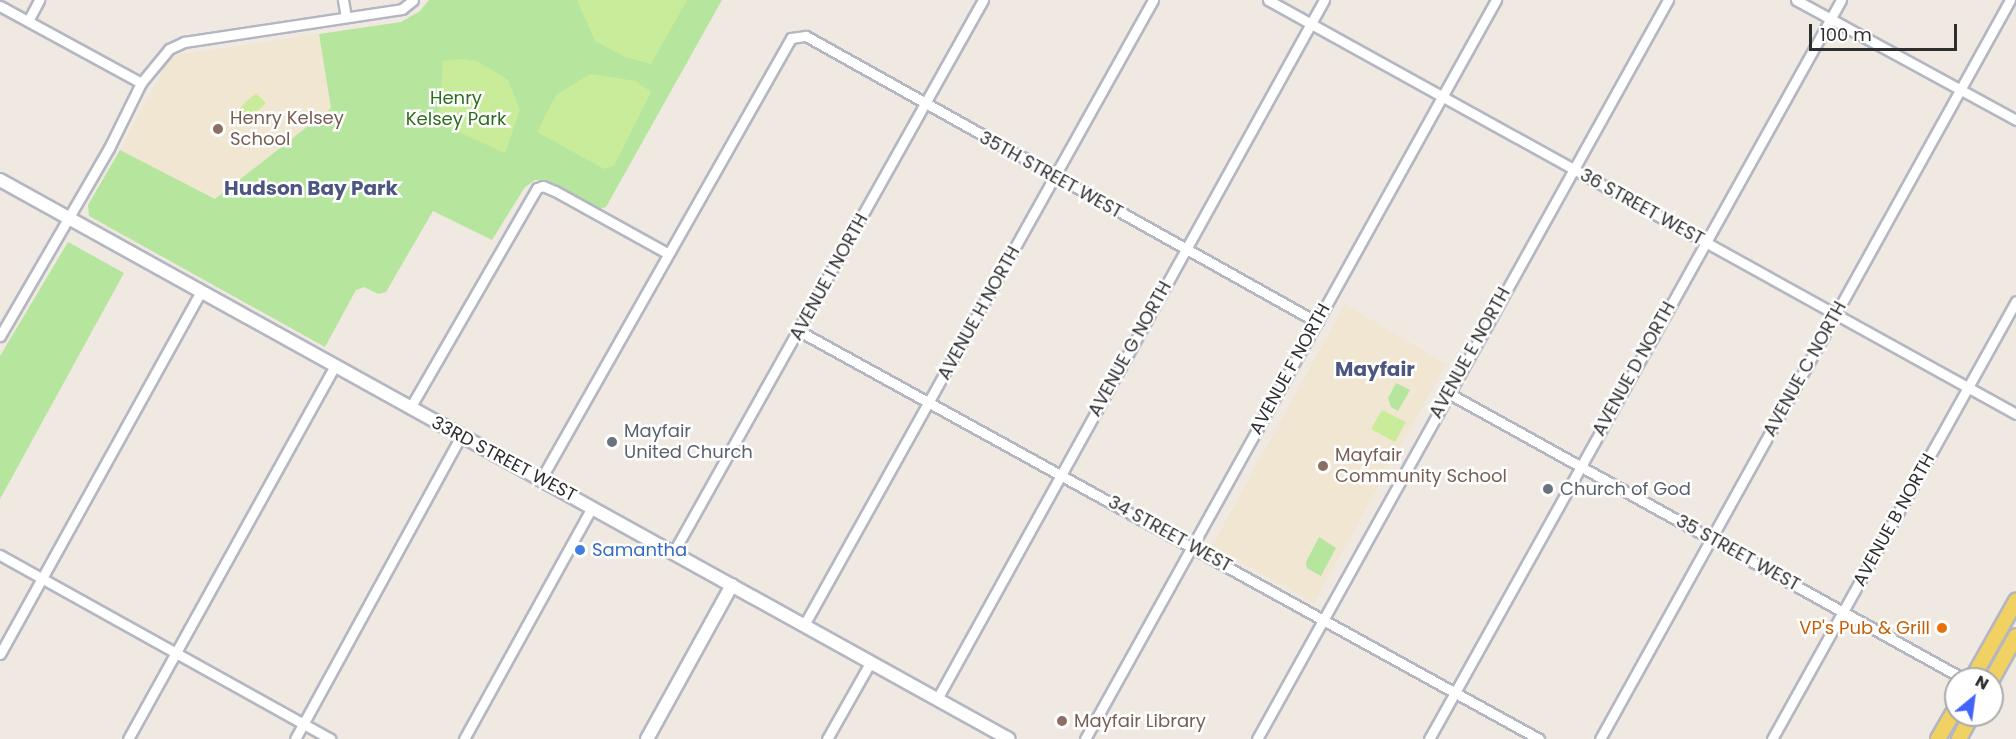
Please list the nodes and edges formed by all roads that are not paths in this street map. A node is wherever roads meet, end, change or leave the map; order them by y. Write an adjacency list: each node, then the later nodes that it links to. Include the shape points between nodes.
1 (39, 0): 16 (street)
2 (343, 0): 14 (street)
3 (413, 0): 14 (street, via 402,9)
4 (982, 0): 21 (street, AVENUE I NORTH)
5 (1153, 0): 24 (street, AVENUE H NORTH)
6 (1268, 0): 17 (street, 36 STREET WEST)
7 (1324, 0): 17 (street, AVENUE G NORTH)
8 (1496, 0): 20 (street, AVENUE F NORTH)
9 (1668, 0): 23 (street, AVENUE E NORTH)
10 (1796, 0): 15 (street)
11 (1841, 0): 15 (street, AVENUE D NORTH)
12 (2010, 0): 19 (street, AVENUE C NORTH)
13 (0, 6): 16 (street)
14 (345, 17): 18 (street, via 184,42 162,55)
15 (1831, 18): 19 (street); 27 (street, AVENUE D NORTH)
16 (28, 21): 18 (street)
17 (1311, 23): 20 (street, 36 STREET WEST); 28 (street, AVENUE G NORTH)
18 (141, 83): 26 (street)
19 (1961, 89): 22 (street); 32 (street, AVENUE C NORTH)
20 (1443, 96): 23 (street, 36 STREET WEST); 33 (street, AVENUE F NORTH)
21 (924, 103): 24 (street, 35TH STREET WEST); 29 (street, 35TH STREET WEST, via 806,36 785,43); 34 (street, AVENUE I NORTH)
22 (2016, 120)
23 (1574, 169): 27 (street, 36 STREET WEST); 38 (street, AVENUE E NORTH)
24 (1055, 177): 28 (street, 35TH STREET WEST); 39 (street, AVENUE H NORTH)
25 (0, 180): 26 (main road, 33RD STREET WEST)
26 (68, 219): 30 (main road, 33RD STREET WEST); 35 (street)
27 (1705, 242): 32 (street, 36 STREET WEST); 43 (street, AVENUE D NORTH)
28 (1186, 249): 33 (street, 35TH STREET WEST); 44 (street, AVENUE G NORTH)
29 (668, 253): 40 (street, via 555,191 537,188); 45 (street)
30 (201, 291): 36 (main road, 33RD STREET WEST); 51 (street)
31 (2016, 301): 37 (street, AVENUE B NORTH)
32 (1836, 313): 37 (street, 36 STREET WEST); 47 (street, AVENUE C NORTH)
33 (1317, 322): 48 (street, AVENUE F NORTH)
34 (799, 331): 39 (street, 34 STREET WEST); 49 (street, AVENUE I NORTH)
35 (0, 336)
36 (335, 366): 40 (main road, 33RD STREET WEST); 58 (street)
37 (1969, 387): 41 (street, 36 STREET WEST); 54 (street, AVENUE B NORTH)
38 (1448, 393): 43 (street, 35 STREET WEST); 55 (street, AVENUE E NORTH)
39 (929, 401): 44 (street, 34 STREET WEST); 56 (street, AVENUE H NORTH)
40 (410, 408): 42 (main road, 33RD STREET WEST)
41 (2016, 414)
42 (461, 436): 45 (main road, 33RD STREET WEST); 66 (street)
43 (1579, 466): 47 (street, 35 STREET WEST); 64 (street, AVENUE D NORTH)
44 (1060, 473): 48 (street, 34 STREET WEST); 65 (street, AVENUE G NORTH)
45 (542, 479): 46 (main road, 33RD STREET WEST)
46 (592, 507): 49 (main road, 33RD STREET WEST); 71 (street)
47 (1711, 539): 54 (street, 35 STREET WEST); 78 (street, AVENUE C NORTH)
48 (1192, 546): 55 (street, 34 STREET WEST); 74 (street, AVENUE F NORTH)
49 (673, 553): 52 (main road, 33RD STREET WEST)
50 (0, 555): 51 (street)
51 (42, 578): 58 (street); 59 (street)
52 (732, 585): 56 (main road, 33RD STREET WEST); 72 (main road)
53 (2016, 601): 62 (main road)
54 (1843, 611): 63 (street, 35 STREET WEST); 79 (street, AVENUE B NORTH)
55 (1323, 618): 64 (street, 34 STREET WEST); 75 (street, AVENUE E NORTH)
56 (804, 625): 61 (main road, 33RD STREET WEST)
57 (2016, 636): 60 (main road)
58 (176, 653): 66 (street); 68 (street)
59 (0, 654)
60 (2011, 657)
61 (870, 663): 65 (main road, 33RD STREET WEST); 73 (street)
62 (1979, 667)
63 (1944, 668)
64 (1456, 692): 76 (street, AVENUE D NORTH); 77 (street, 34 STREET WEST)
65 (937, 699): 67 (main road, 33RD STREET WEST)
66 (303, 724): 69 (street); 70 (street)
67 (1005, 738)
68 (128, 739)
69 (295, 739)
70 (330, 739)
71 (464, 739)
72 (647, 739)
73 (827, 739)
74 (1085, 739)
75 (1257, 739)
76 (1429, 739)
77 (1539, 739)
78 (1600, 739)
79 (1772, 739)

